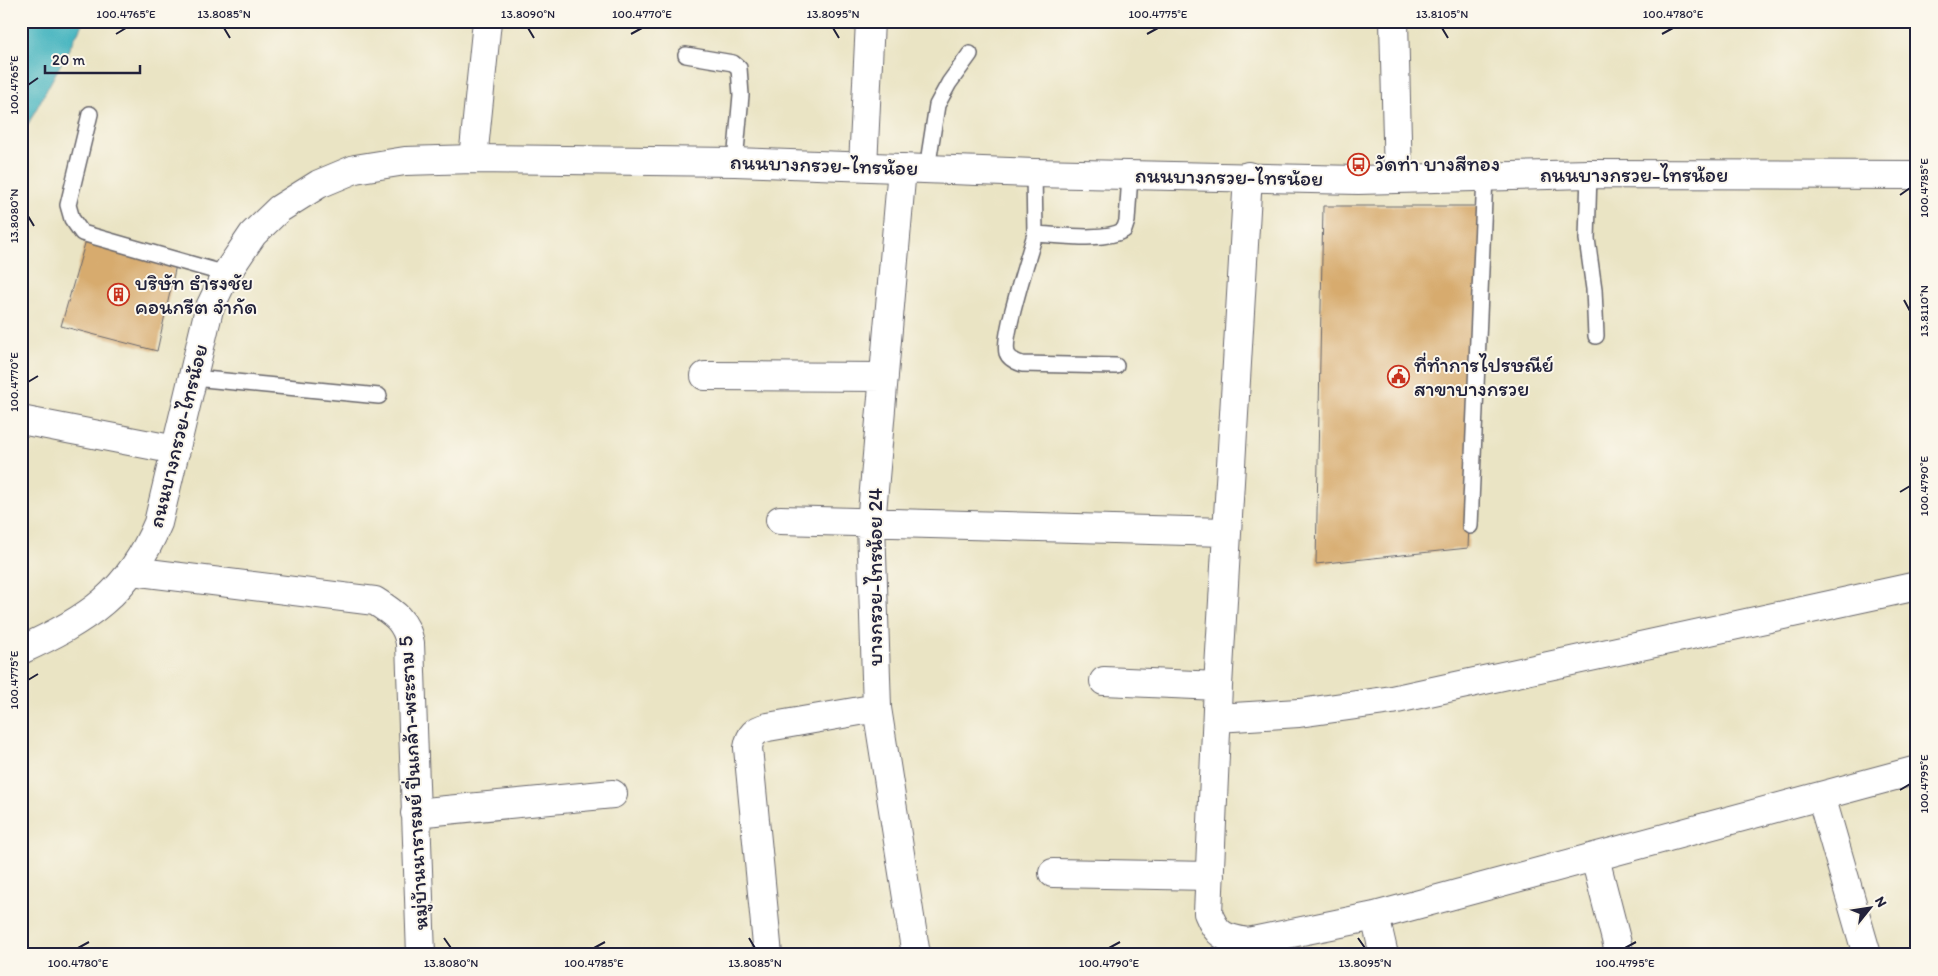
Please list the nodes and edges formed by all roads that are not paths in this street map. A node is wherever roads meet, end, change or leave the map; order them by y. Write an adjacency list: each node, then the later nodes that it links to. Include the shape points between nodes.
1 (487, 21): 7 (street)
2 (870, 21): 9 (street)
3 (1394, 21): 17 (street)
4 (970, 54): 10 (lane, via 937,105)
5 (686, 55): 8 (lane, via 733,62 739,68 742,95)
6 (90, 114): 19 (lane, via 68,205 72,219 82,233)
7 (473, 159): 8 (street, ถนนบางกรวย-ไทรน้อย); 19 (street, ถนนบางกรวย-ไทรน้อย, via 405,161 355,169 319,184 280,209 253,234)
8 (735, 162): 9 (street, ถนนบางกรวย-ไทรน้อย)
9 (863, 166): 10 (street, ถนนบางกรวย-ไทรน้อย)
10 (915, 168): 11 (street, ถนนบางกรวย-ไทรน้อย); 23 (street, บางกรวย-ไทรน้อย 24)
11 (1034, 173): 13 (street, ถนนบางกรวย-ไทรน้อย); 18 (lane)
12 (1589, 174): 14 (street, ถนนบางกรวย-ไทรน้อย); 16 (street, ถนนบางกรวย-ไทรน้อย); 20 (lane, via 1587,239)
13 (1130, 175): 15 (street, ถนนบางกรวย-ไทรน้อย); 18 (lane, via 1124,230 1114,236)
14 (1917, 175)
15 (1248, 176): 17 (street, ถนนบางกรวย-ไทรน้อย, via 1358,180); 31 (street)
16 (1485, 176): 17 (street, ถนนบางกรวย-ไทรน้อย); 30 (lane)
17 (1398, 178)
18 (1035, 234): 21 (lane, via 1014,307 1007,354 1022,364)
19 (226, 274): 24 (street, ถนนบางกรวย-ไทรน้อย, via 209,309)
20 (1596, 336)
21 (1116, 366)
22 (705, 376): 23 (street)
23 (884, 377): 29 (street, บางกรวย-ไทรน้อย 24)
24 (194, 378): 25 (lane); 27 (street, ถนนบางกรวย-ไทรน้อย)
25 (379, 396)
26 (21, 420): 27 (street)
27 (176, 450): 32 (street, ถนนบางกรวย-ไทรน้อย, via 158,523 148,548)
28 (780, 520): 29 (street)
29 (871, 524): 31 (street); 37 (street, บางกรวย-ไทรน้อย 24)
30 (1470, 526)
31 (1226, 532): 36 (street)
32 (132, 571): 34 (street, ถนนบางกรวย-ไทรน้อย, via 112,596 87,616); 42 (street, หมู่บ้านนารารมย์ ปิ่นเกล้า-พระราม 5, via 375,601 401,619 410,643)
33 (1917, 586): 38 (street, via 1392,700 1299,713)
34 (21, 650)
35 (1104, 682): 36 (street)
36 (1218, 686): 38 (street)
37 (877, 708): 48 (street, via 768,726 758,729 750,737 748,748); 49 (street, บางกรวย-ไทรน้อย 24)
38 (1216, 718): 45 (street)
39 (1917, 770): 41 (street)
40 (613, 794): 42 (street)
41 (1821, 796): 43 (street); 52 (street)
42 (416, 813): 47 (street, หมู่บ้านนารารมย์ ปิ่นเกล้า-พระราม 5)
43 (1595, 858): 46 (street); 51 (street)
44 (1053, 873): 45 (street)
45 (1210, 876): 46 (street, via 1208,913 1214,928 1227,939 1248,942)
46 (1375, 916): 50 (street)
47 (421, 955)
48 (768, 955)
49 (916, 955)
50 (1384, 955)
51 (1620, 955)
52 (1867, 955)

